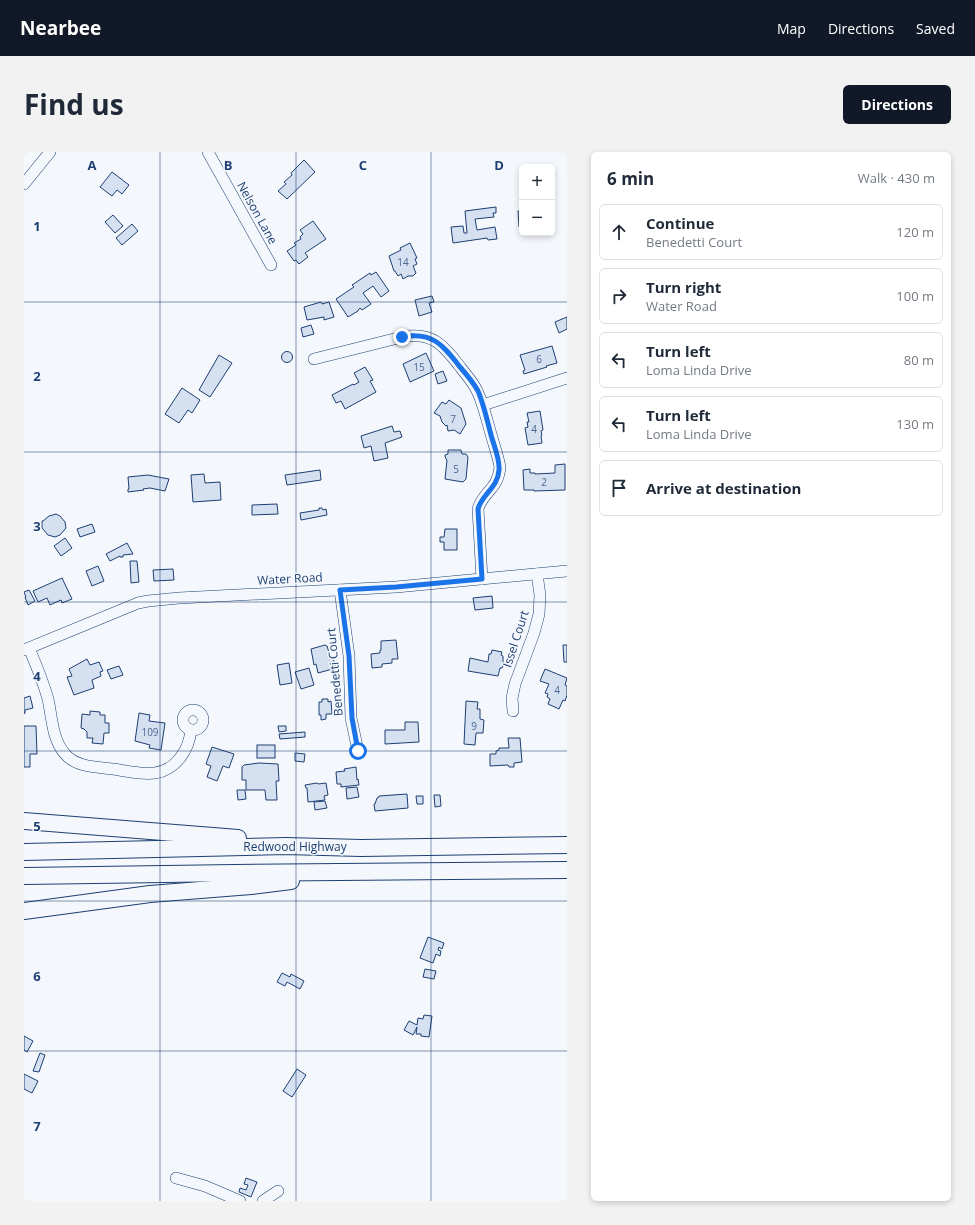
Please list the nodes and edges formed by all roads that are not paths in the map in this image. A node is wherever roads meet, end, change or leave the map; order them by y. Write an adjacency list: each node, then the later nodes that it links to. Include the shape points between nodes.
1 (50, 152): 3 (street)
2 (208, 152): 4 (street, Nelson Lane)
3 (24, 184)
4 (271, 265)
5 (314, 359): 7 (street, via 402,337 414,335 427,338 438,342 448,351 472,382)
6 (567, 378): 7 (street)
7 (483, 405): 10 (street, via 500,467 496,483 478,509)
8 (567, 571): 9 (street, Water Road)
9 (537, 574): 10 (street, Water Road); 13 (street, Issel Court, via 539,614 515,684)
10 (482, 579): 11 (street, Water Road)
11 (340, 590): 12 (street, Water Road, via 148,601 127,607); 15 (street, Benedetti Court, via 349,656 352,723)
12 (26, 649): 14 (street, via 44,686 59,746 70,759 79,764 148,773 161,772 172,766 184,754)
13 (513, 711)
14 (191, 730)
15 (358, 751)
16 (24, 821): 18 (highway, via 240,838)
17 (567, 845): 18 (highway, Redwood Highway, via 361,848)
18 (286, 846): 19 (highway, Redwood Highway)
19 (24, 852)
20 (567, 870): 21 (highway, Redwood Highway)
21 (372, 872): 22 (highway, Redwood Highway); 23 (highway, via 150,894)
22 (24, 876)
23 (24, 911)
24 (176, 1178): 26 (street, via 205,1186)
25 (278, 1191): 27 (street)
26 (240, 1201)
27 (263, 1201)

